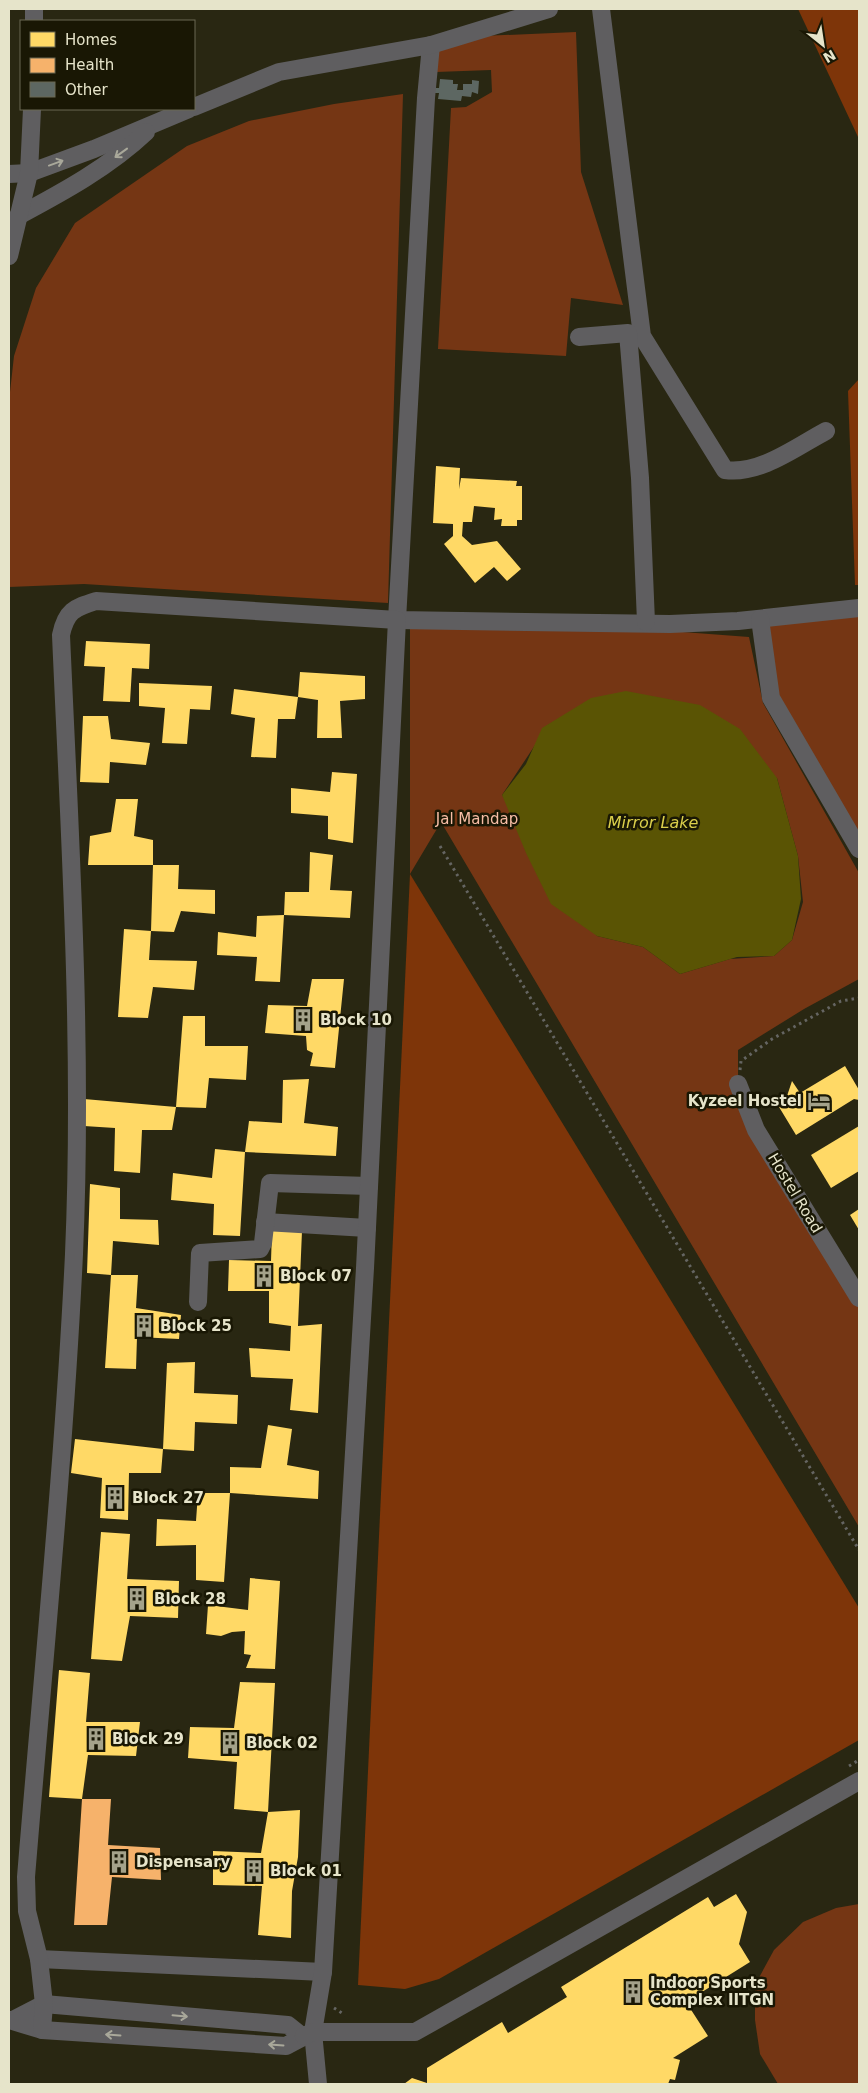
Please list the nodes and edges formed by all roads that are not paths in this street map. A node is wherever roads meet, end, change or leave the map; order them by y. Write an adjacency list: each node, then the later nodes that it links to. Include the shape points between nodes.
1 (549, 9): 3 (street)
2 (601, 9): 13 (street, via 642,336 725,470 739,472 763,464)
3 (431, 45): 4 (street, via 279,72); 16 (street)
4 (195, 107)
5 (32, 110): 8 (street)
6 (186, 110): 7 (street)
7 (158, 121): 8 (street, one-way to 7); 10 (street, one-way to 10, via 135,143 68,190)
8 (29, 173): 9 (street); 10 (street)
9 (9, 174)
10 (18, 216): 11 (street)
11 (9, 256)
12 (579, 337): 17 (street, via 628,333 640,478)
13 (826, 431)
14 (859, 608): 15 (street)
15 (760, 619): 17 (street); 18 (street, via 771,698)
16 (396, 620): 17 (street); 20 (street); 26 (street, via 96,601 75,608 64,620 76,1033 74,1252 54,1559 26,1877 27,1911)
17 (646, 622)
18 (859, 849)
19 (738, 1084): 23 (street, Hostel Road, via 756,1130)
20 (369, 1186): 21 (street, via 270,1183); 22 (street)
21 (265, 1222): 22 (street); 24 (street, via 260,1249 200,1252)
22 (367, 1228): 27 (street)
23 (859, 1298)
24 (198, 1302)
25 (859, 1781): 31 (street, via 415,2032)
26 (39, 1959): 27 (street); 28 (street)
27 (323, 1972): 31 (street)
28 (44, 2004): 29 (street); 30 (street); 31 (street, one-way to 31, via 288,2025)
29 (11, 2020): 30 (street)
30 (42, 2030): 31 (street, one-way to 30, via 286,2046)
31 (308, 2034): 32 (street)
32 (318, 2084)

